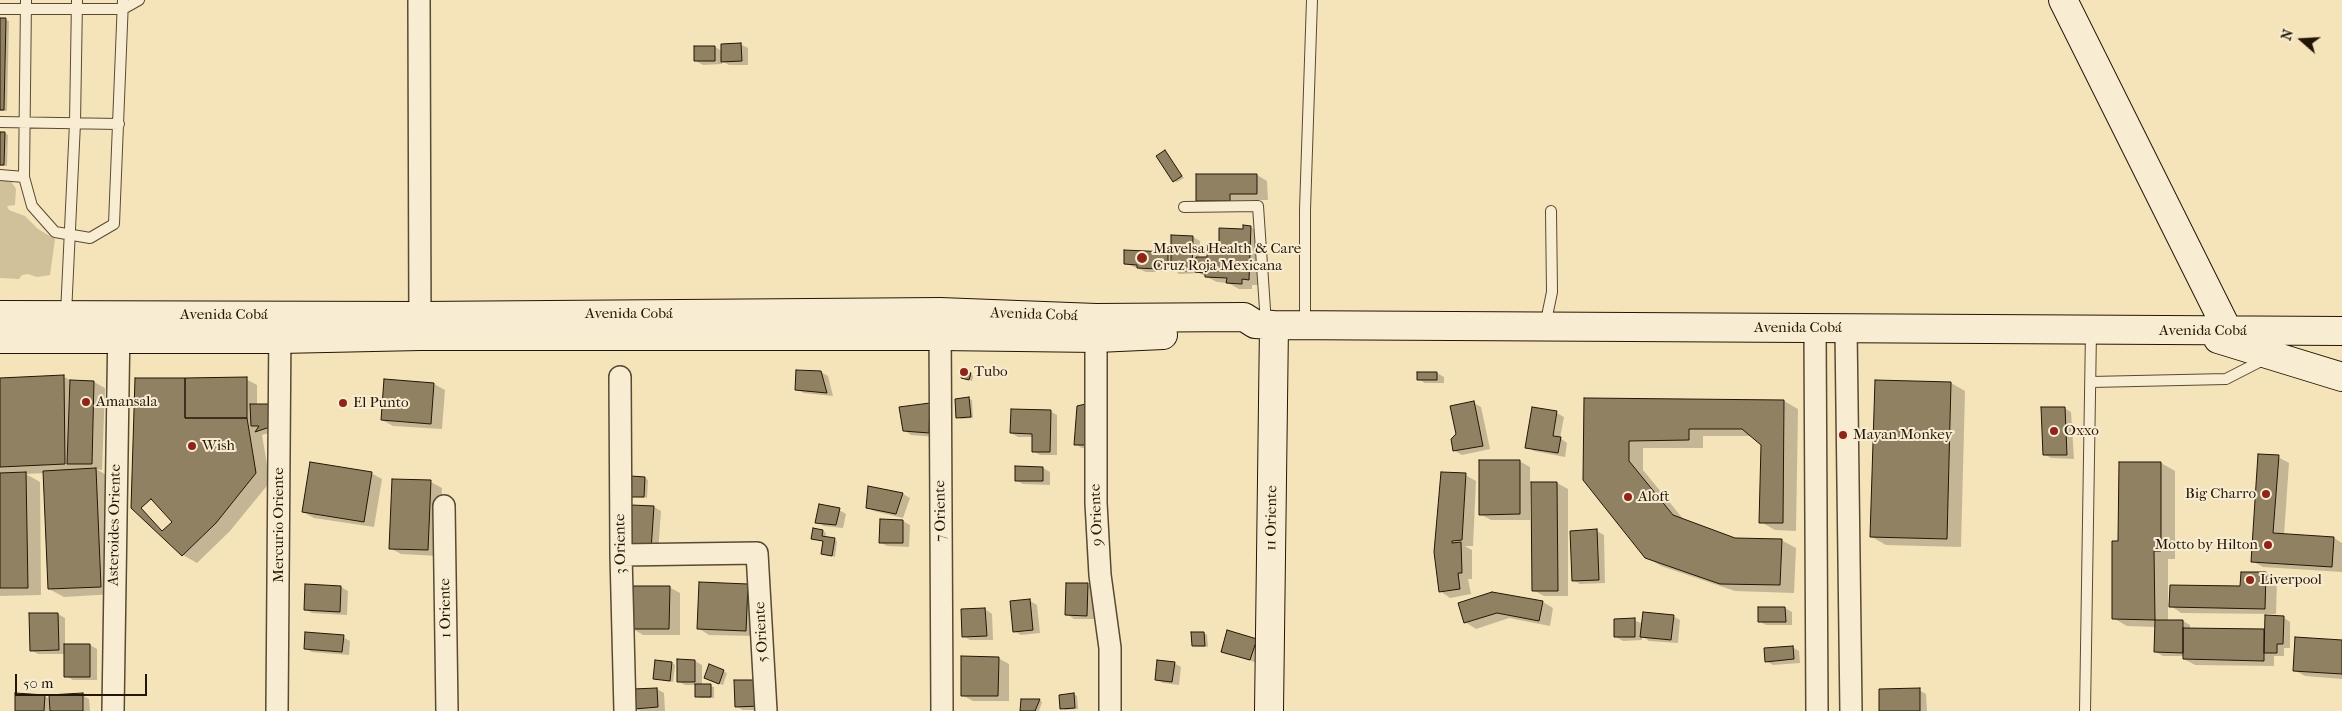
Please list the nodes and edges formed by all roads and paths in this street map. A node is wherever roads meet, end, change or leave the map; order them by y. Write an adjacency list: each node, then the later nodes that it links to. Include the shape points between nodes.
1 (139, 0): 7 (lane)
2 (419, 0): 22 (street)
3 (1312, 0): 23 (lane, via 1306,161)
4 (2063, 0): 32 (main road)
5 (26, 4): 6 (lane); 8 (lane); 10 (lane)
6 (77, 4): 7 (lane); 11 (lane)
7 (123, 4): 12 (lane)
8 (0, 9)
9 (0, 122): 10 (lane)
10 (26, 122): 11 (lane); 14 (lane)
11 (75, 123): 12 (lane); 17 (lane)
12 (119, 124): 17 (lane, via 114,224 90,238)
13 (0, 175): 14 (lane)
14 (24, 177): 17 (lane, via 32,206 55,232)
15 (1184, 207): 20 (lane, via 1258,206)
16 (1551, 211): 26 (lane, via 1552,292)
17 (70, 235): 21 (lane)
18 (0, 315): 21 (main road, Avenida Cobá)
19 (940, 324): 22 (main road, Avenida Cobá); 27 (main road, Avenida Cobá); 46 (street, 7 Oriente)
20 (1265, 325): 23 (main road, Avenida Cobá); 27 (main road, Avenida Cobá, via 1244,317); 48 (main road, 11 Oriente)
21 (65, 326): 24 (main road, Avenida Cobá); 34 (main road, Avenida Cobá)
22 (420, 326): 25 (main road, Avenida Cobá)
23 (1306, 326): 26 (main road, Avenida Cobá)
24 (118, 327): 25 (main road, Avenida Cobá); 41 (street, Asteroides Oriente)
25 (280, 327): 42 (street, Mercurio Oriente)
26 (1545, 327): 28 (main road, Avenida Cobá)
27 (1096, 328): 47 (street, 9 Oriente, via 1096,502 1100,575 1110,648)
28 (1815, 328): 29 (main road, Avenida Cobá); 49 (street)
29 (1846, 329): 30 (main road, Avenida Cobá); 50 (street)
30 (2091, 330): 31 (main road, Avenida Cobá); 38 (lane)
31 (2188, 331): 32 (main road, Avenida Cobá); 35 (main road)
32 (2228, 331): 33 (main road, Avenida Cobá)
33 (2342, 331)
34 (0, 339)
35 (2273, 354): 37 (main road); 38 (lane, via 2226,379)
36 (620, 377): 40 (street, 3 Oriente)
37 (2342, 377)
38 (2091, 382): 51 (lane)
39 (444, 506): 43 (street, 1 Oriente)
40 (621, 554): 44 (street, 3 Oriente); 45 (street, 5 Oriente, via 757,553)
41 (113, 711)
42 (277, 711)
43 (447, 711)
44 (625, 711)
45 (766, 711)
46 (942, 711)
47 (1110, 711)
48 (1269, 711)
49 (1818, 711)
50 (1851, 711)
51 (2085, 711)

